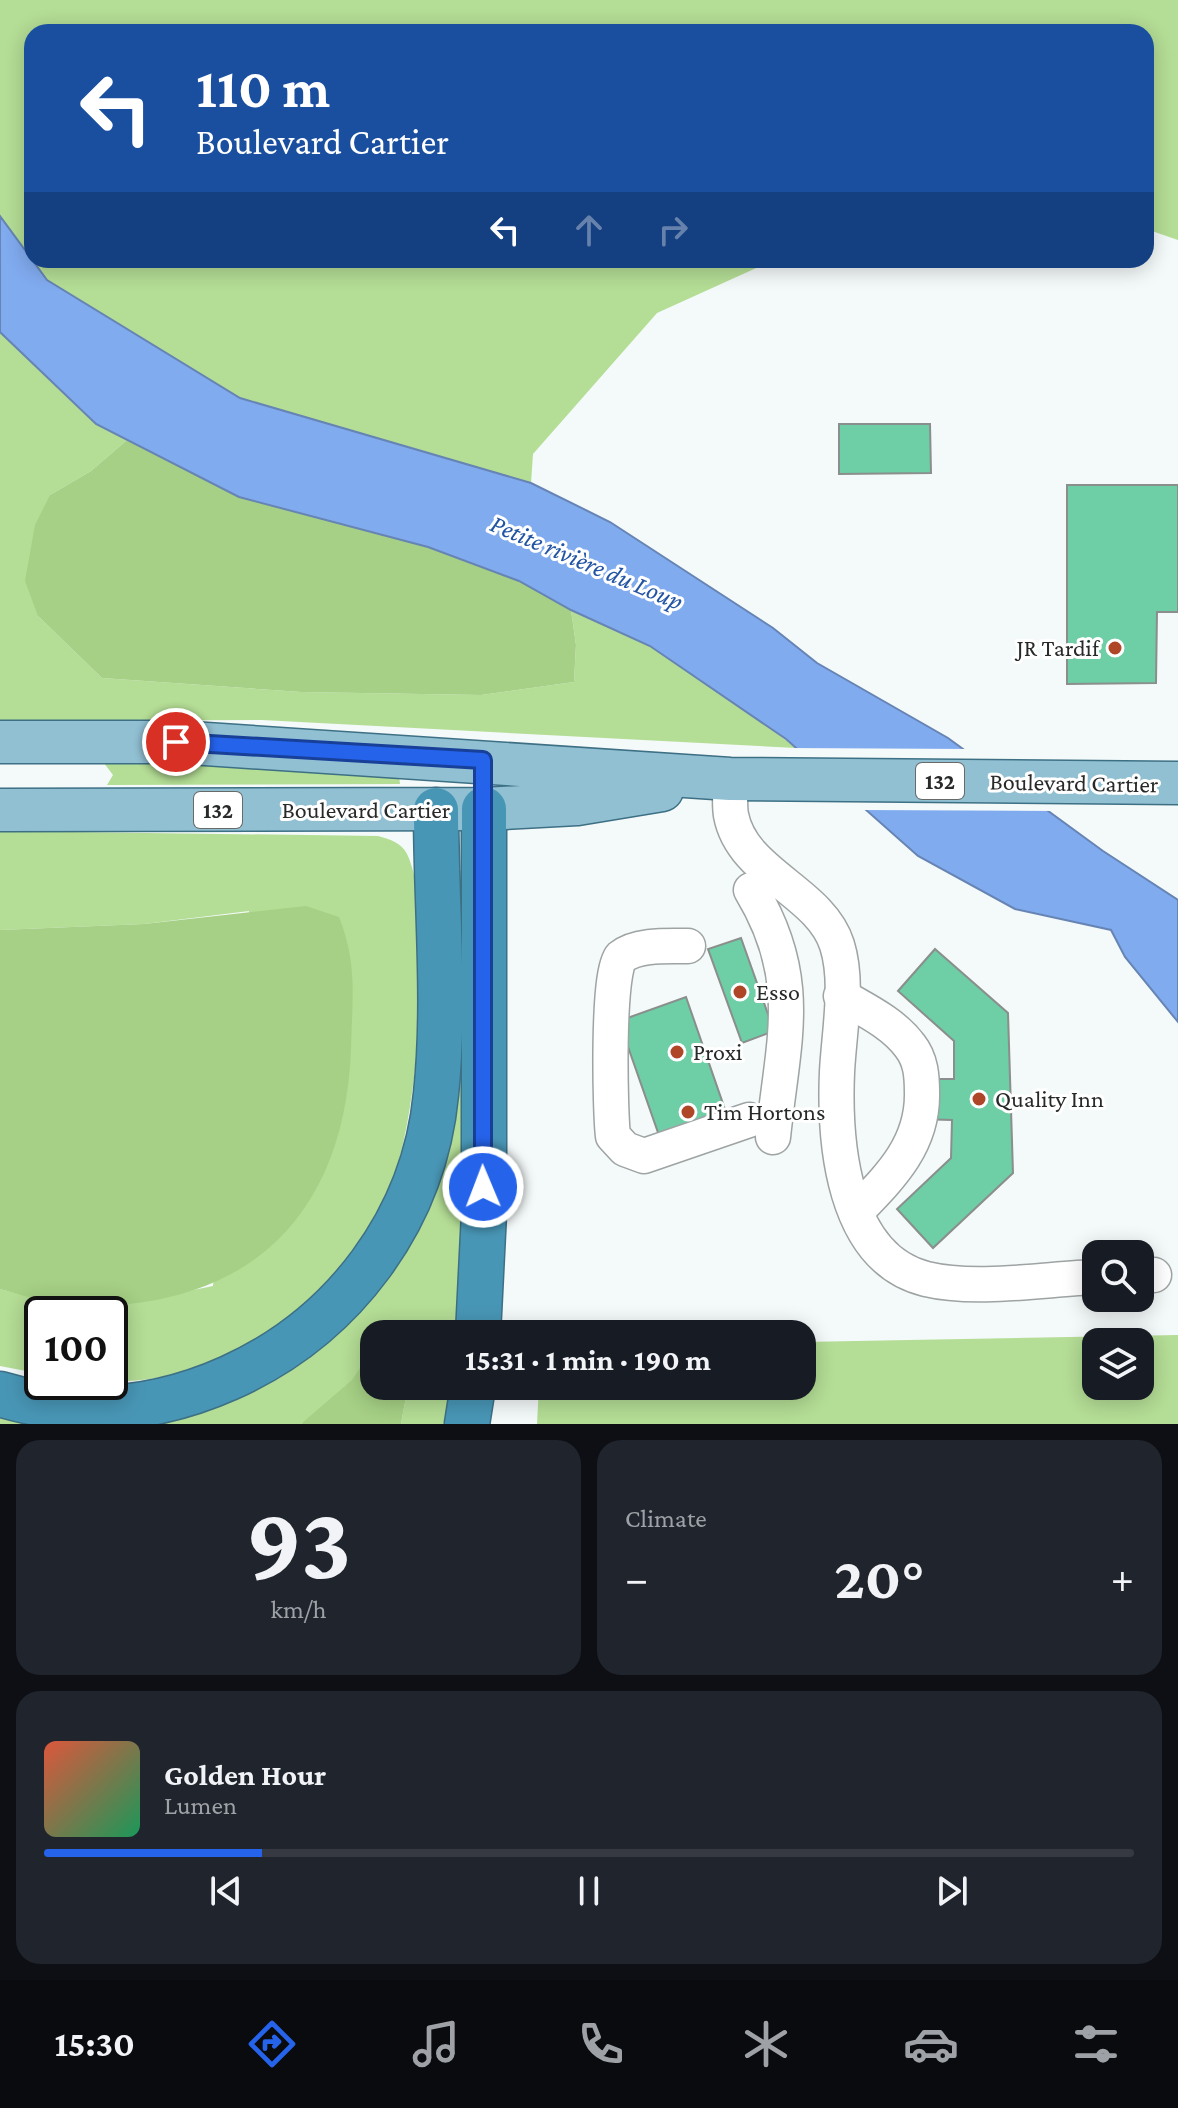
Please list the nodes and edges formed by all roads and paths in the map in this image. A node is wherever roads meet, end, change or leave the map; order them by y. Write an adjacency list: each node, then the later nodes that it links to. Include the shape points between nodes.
1 (0, 742): 2 (main road, Boulevard Cartier / 132, via 176,742)
2 (437, 757): 3 (main road, Boulevard Cartier / 132); 8 (main road)
3 (483, 760): 4 (main road, Boulevard Cartier / 132); 6 (main road)
4 (730, 779): 5 (main road, Boulevard Cartier / 132); 6 (main road, Boulevard Cartier / 132, via 577,804); 11 (lane, via 731,816 744,845 819,916 837,942)
5 (1164, 784)
6 (484, 809): 8 (main road, Boulevard Cartier / 132); 14 (highway, via 484,1213)
7 (0, 810): 8 (main road, Boulevard Cartier / 132)
8 (436, 810): 15 (highway, via 436,1095 418,1175 382,1251 331,1311 297,1340 258,1365 183,1397 105,1410 37,1404)
9 (751, 890): 10 (lane, via 779,943 786,982 786,1025 761,1128 644,1156 625,1149 613,1136 616,963 642,949)
10 (688, 946)
11 (841, 996): 12 (lane, via 835,1120 838,1153); 12 (lane, via 891,1027 910,1046 922,1075 923,1109 909,1151)
12 (856, 1212): 13 (lane, via 888,1258 925,1278 957,1283)
13 (1082, 1278)
14 (479, 1320)
15 (0, 1394)
16 (471, 1400): 17 (highway)
17 (467, 1424)

